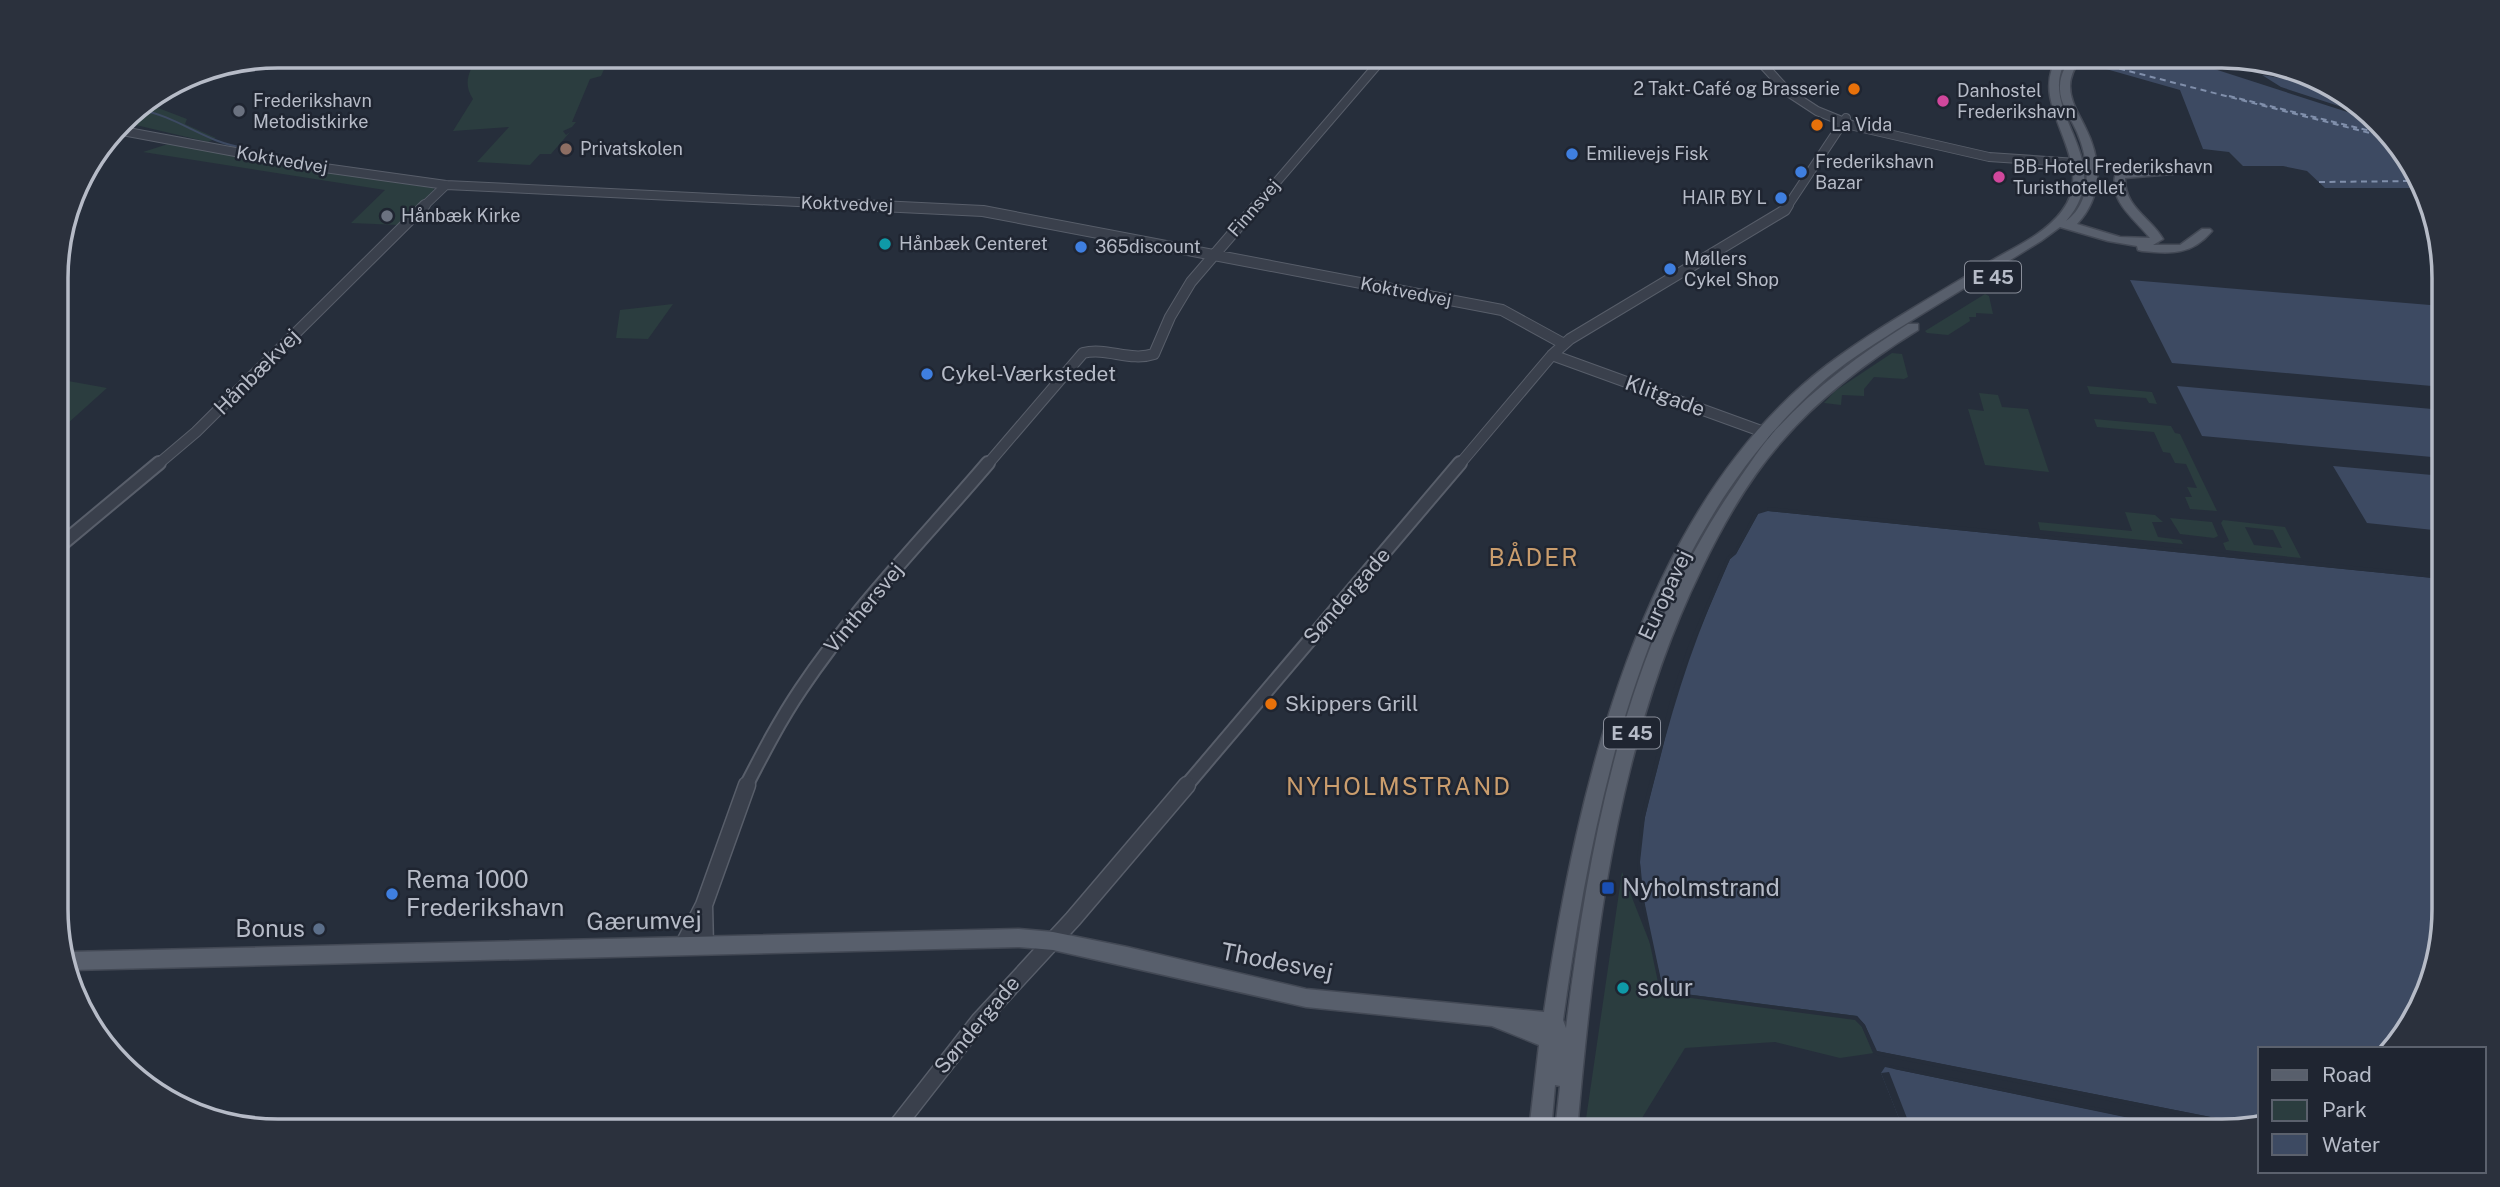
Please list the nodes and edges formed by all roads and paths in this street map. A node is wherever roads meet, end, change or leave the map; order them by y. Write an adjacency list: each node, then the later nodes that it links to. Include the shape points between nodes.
1 (1374, 68): 12 (street, Finnsvej)
2 (1765, 68): 5 (street, via 1788,92 1817,111)
3 (2058, 68): 7 (main road, via 2054,93)
4 (2070, 68): 7 (main road, via 2065,92 2083,134)
5 (1844, 119): 7 (street, via 1909,140 2006,160); 13 (street, Søndergade, via 1785,210)
6 (128, 132): 9 (street, Koktvedvej, via 310,166)
7 (2082, 163): 10 (main road, via 2074,205); 10 (main road, via 2093,187 2085,208)
8 (2204, 169): 10 (main road, via 2122,174 2119,178 2124,201 2155,241 2104,237)
9 (446, 184): 12 (street, Koktvedvej, via 983,211); 17 (street, Hånbækvej, via 204,425)
10 (2063, 226): 11 (main road, via 2100,241 2181,250); 16 (main road, Europavej / E 45, via 1869,355)
11 (2206, 230)
12 (1214, 254): 13 (street, Koktvedvej, via 1502,310); 14 (street, Finnsvej, via 1183,294 1154,354 1145,358)
13 (1564, 344): 15 (street, Søndergade)
14 (1088, 351): 18 (street, Vinthersvej, via 815,667 744,791)
15 (1552, 355): 16 (street, Klitgade); 19 (street, Søndergade)
16 (1771, 434): 23 (main road, Europavej / E 45, via 1685,586 1634,726); 23 (main road, Europavej / E 45, via 1713,500 1666,587 1640,648 1612,729 1569,920)
17 (69, 538)
18 (704, 905): 20 (street, Vinthersvej); 21 (street, Vinthersvej)
19 (1053, 941): 21 (main road, Gærumvej, via 918,939); 23 (main road, Thodesvej, via 1306,998 1494,1018); 26 (street, Søndergade, via 979,1021)
20 (683, 946): 21 (main road, Gærumvej); 22 (main road, Gærumvej)
21 (705, 946)
22 (75, 961)
23 (1559, 1038): 24 (main road, Europavej / E 45); 25 (main road, Europavej / E 45)
24 (1543, 1118)
25 (1566, 1118)
26 (903, 1119)

